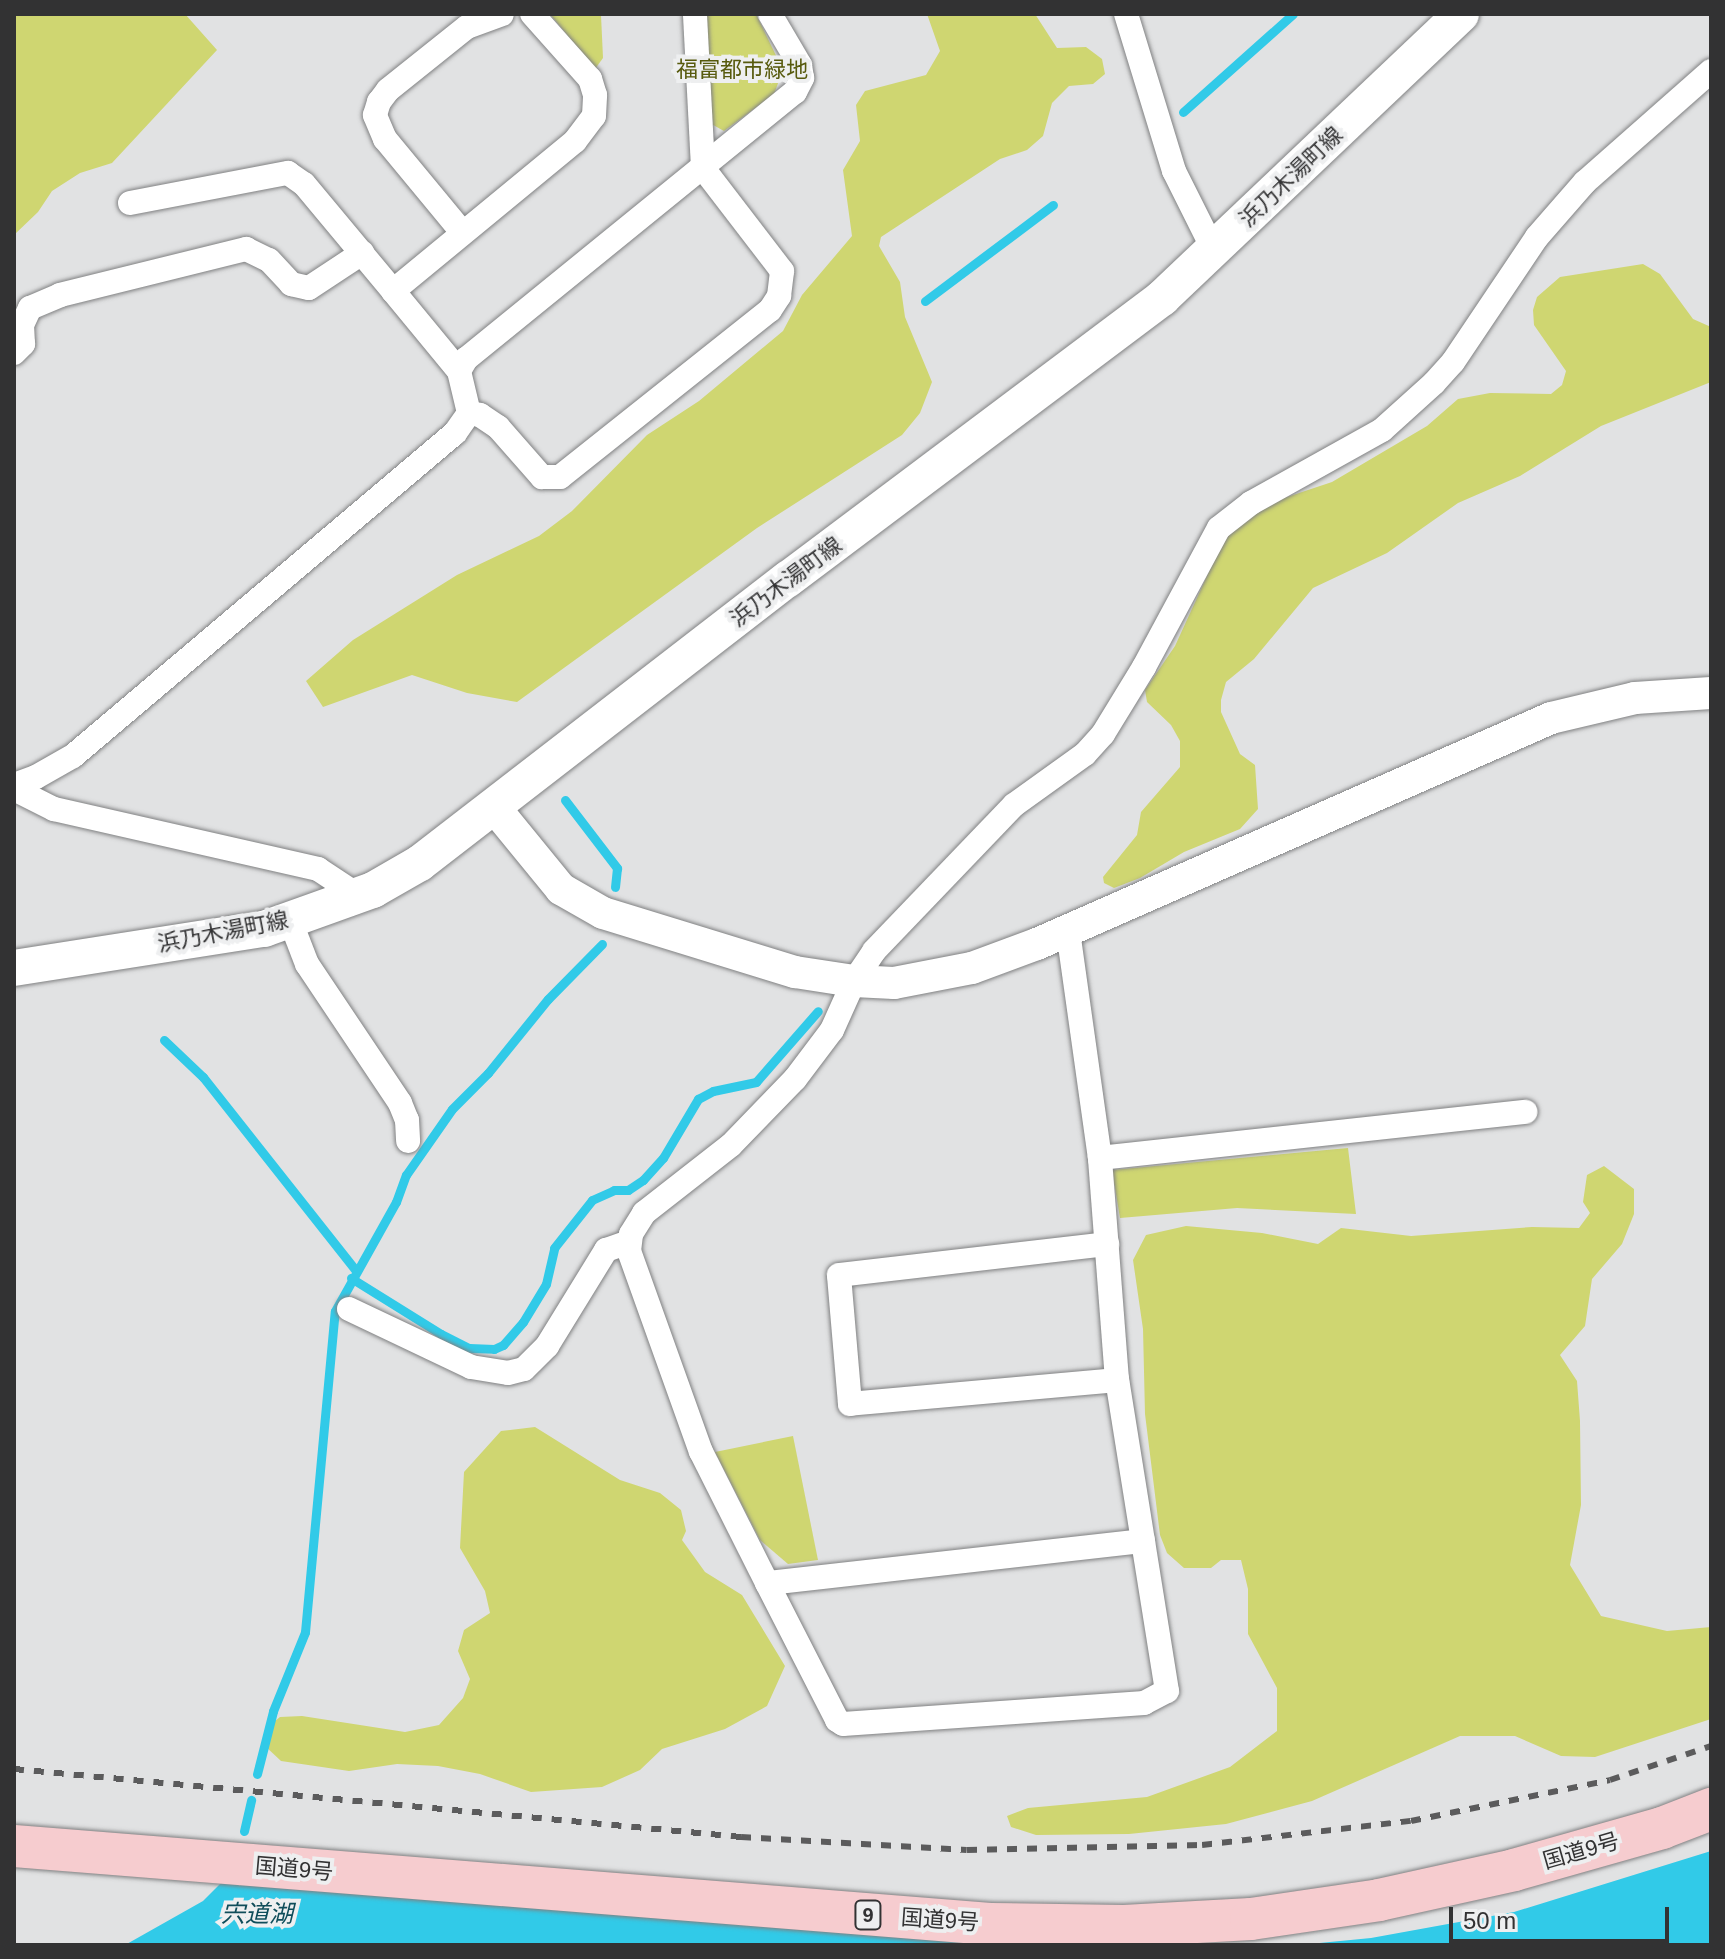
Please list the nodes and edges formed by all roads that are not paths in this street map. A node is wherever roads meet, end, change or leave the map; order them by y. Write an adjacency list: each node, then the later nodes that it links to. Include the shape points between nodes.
1 (502, 14): 10 (street, via 467,27 399,81 379,102 375,115 385,139)
2 (532, 14): 10 (street, via 590,79 594,116 575,141)
3 (695, 14): 8 (street)
4 (770, 14): 8 (street, via 800,65 802,78 795,92)
5 (1126, 14): 11 (street, via 1174,171)
6 (1461, 14): 11 (main road, 浜乃木湯町線)
7 (1711, 71): 24 (street, via 1585,182 1537,237 1434,383 1382,430 1251,503 1219,528 1103,734 1085,754 1014,805 874,951)
8 (703, 168): 15 (street, via 466,359); 16 (street, via 782,271 779,296 770,310 560,477 542,477 498,427)
9 (130, 203): 12 (street, via 288,173 304,184)
10 (462, 232): 13 (street)
11 (1214, 251): 19 (main road, 浜乃木湯町線, via 1065,374 788,579)
12 (362, 253): 13 (street); 14 (street, via 309,288 291,284 269,260 246,249 60,295 30,308 22,325 23,344)
13 (393, 291): 15 (street)
14 (14, 353)
15 (459, 371): 16 (street)
16 (469, 413): 18 (street, via 455,433 73,756)
17 (1711, 693): 22 (street, via 1635,698 1551,718)
18 (14, 787): 20 (street, via 54,809 318,869)
19 (494, 807): 20 (main road, 浜乃木湯町線, via 420,863); 24 (street, via 561,889 579,902 795,972)
20 (359, 896): 21 (main road, 浜乃木湯町線)
21 (290, 920): 23 (main road, 浜乃木湯町線, via 264,929); 26 (street, via 307,964 400,1103)
22 (1068, 931): 24 (street, via 932,978); 27 (street)
23 (14, 968)
24 (854, 981): 28 (street, via 832,1030 795,1079 731,1145 644,1213)
25 (1526, 1112): 27 (street)
26 (408, 1141)
27 (1100, 1158): 29 (street)
28 (629, 1242): 30 (street, via 606,1250 547,1346 524,1369 508,1373 471,1367); 33 (street, via 701,1452)
29 (1107, 1244): 31 (street); 31 (street, via 839,1275 850,1404)
30 (349, 1309)
31 (1117, 1380): 32 (street)
32 (1143, 1541): 33 (street); 33 (street, via 1167,1691 1144,1703 843,1724)
33 (767, 1583)
34 (1711, 1809): 35 (highway, 国道9号 / 9, via 1514,1870 1379,1900 1251,1919 1124,1926 990,1924)
35 (14, 1846)

